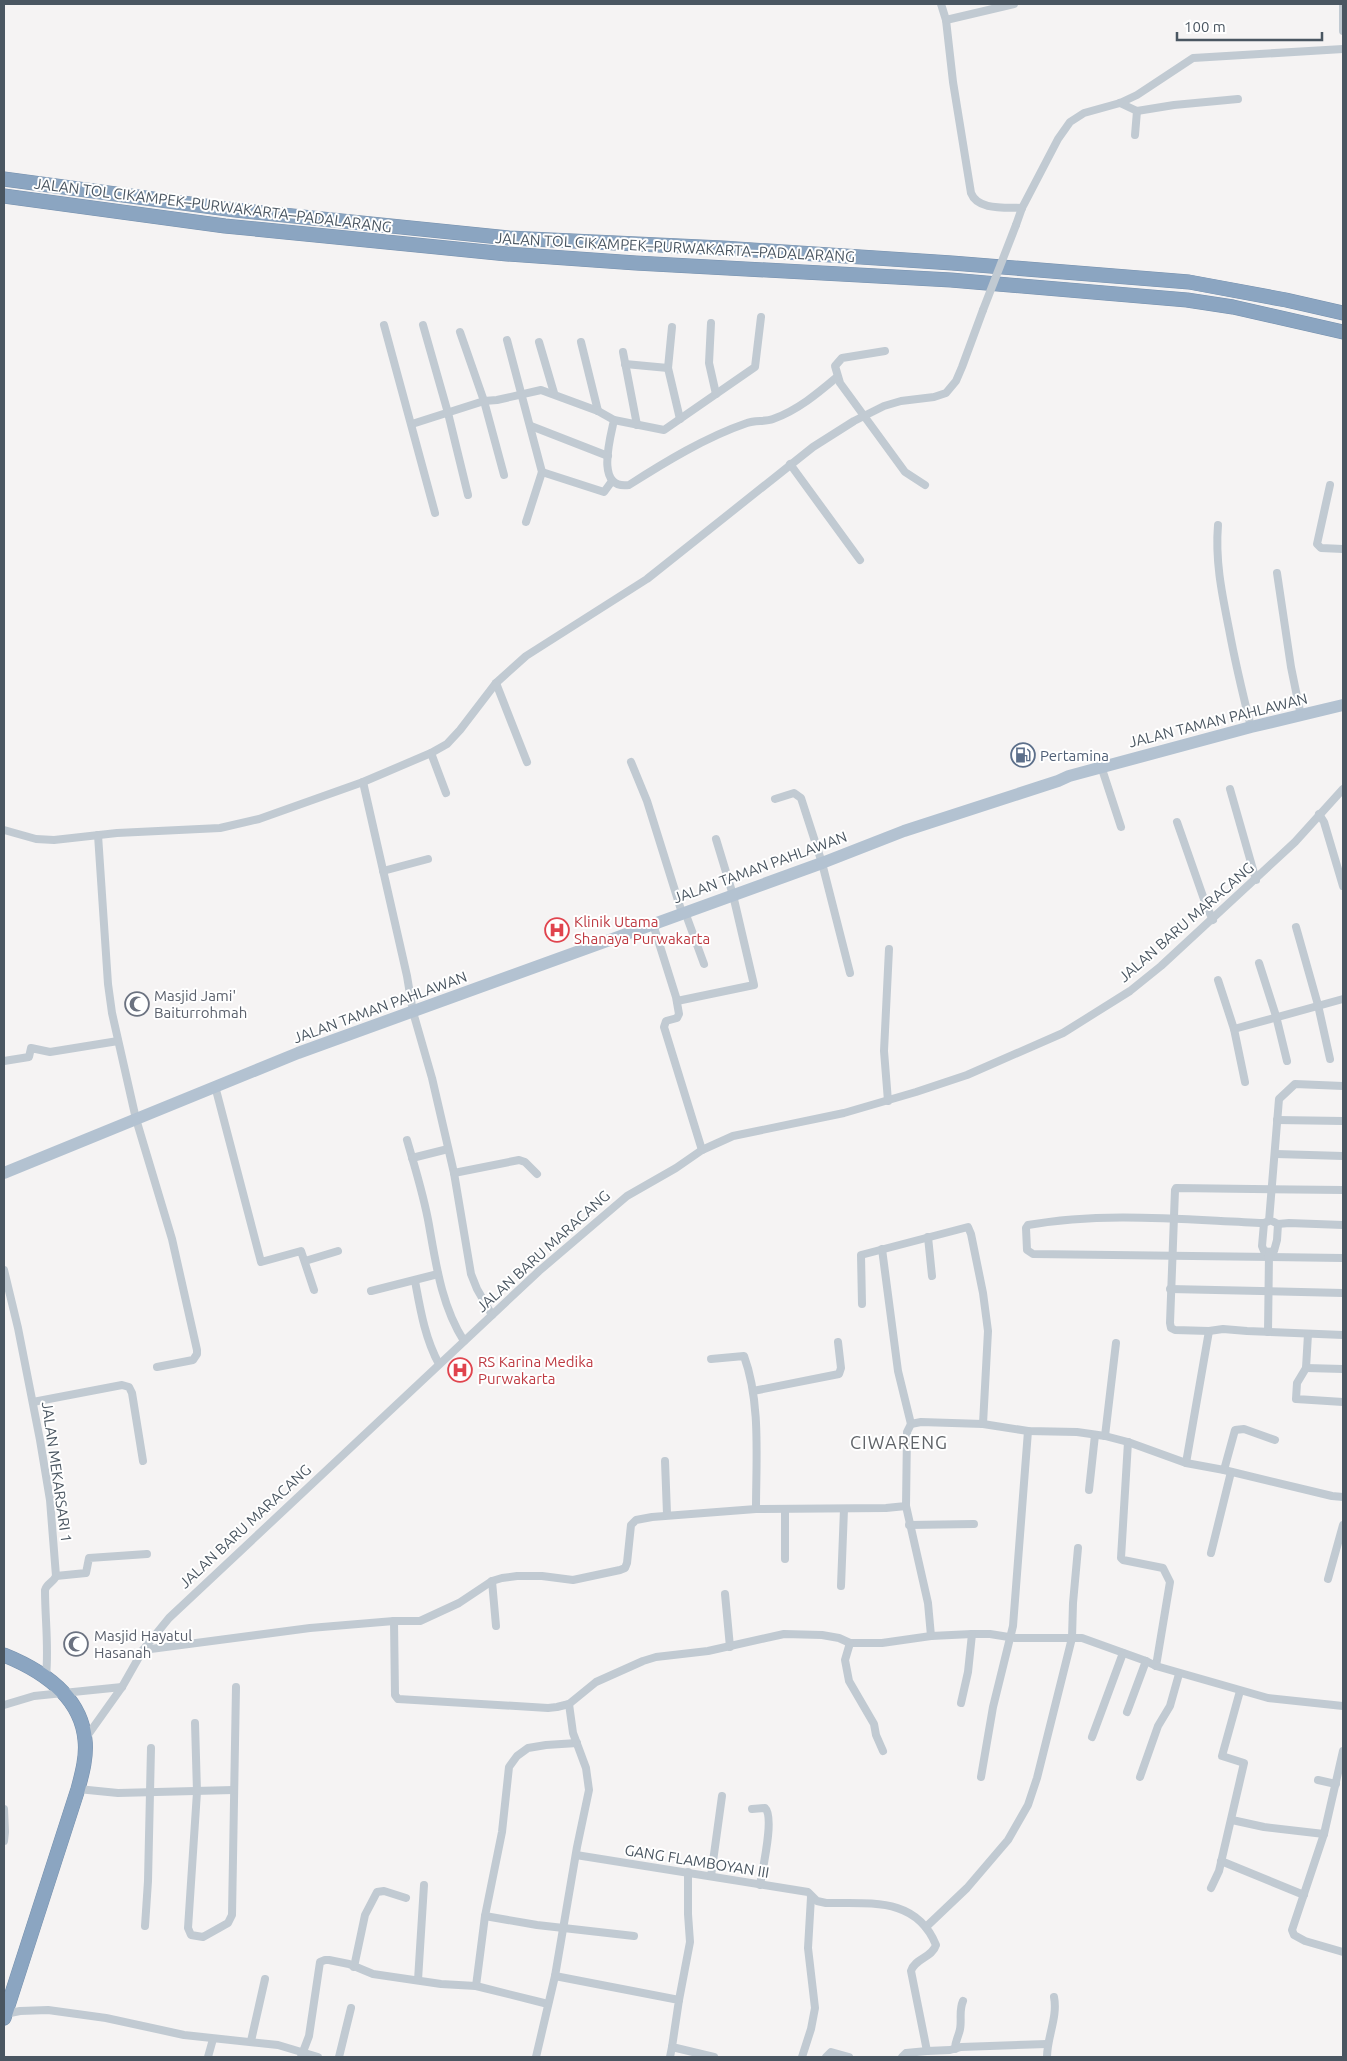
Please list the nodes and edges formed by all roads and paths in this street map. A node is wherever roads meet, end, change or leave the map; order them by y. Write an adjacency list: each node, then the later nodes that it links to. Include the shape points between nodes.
1 (941, 4): 4 (street)
2 (1014, 4): 4 (street)
3 (1343, 4): 5 (street)
4 (946, 20): 13 (street, via 972,197 983,205)
5 (1343, 31)
6 (1343, 49): 8 (street, via 1193,58 1147,90)
7 (1238, 99): 9 (street)
8 (1120, 103): 9 (street); 13 (street, via 1084,113 1070,122)
9 (1137, 111): 10 (street)
10 (1134, 135)
11 (4, 179): 14 (highway, JALAN TOL CIKAMPEK–PURWAKARTA–PADALARANG, via 235,210 509,238 773,251 1169,280)
12 (4, 196): 21 (highway, JALAN TOL CIKAMPEK–PURWAKARTA–PADALARANG, via 225,226 507,254 951,280 1177,299 1242,309)
13 (1022, 208): 36 (street, bridge, via 956,381 946,393 901,401)
14 (1343, 313)
15 (760, 317): 32 (street, via 756,367)
16 (711, 323): 32 (street, via 709,362)
17 (384, 325): 39 (street)
18 (423, 325): 35 (street)
19 (672, 327): 28 (street)
20 (460, 332): 33 (street)
21 (1343, 332)
22 (507, 340): 31 (street)
23 (539, 342): 30 (street)
24 (581, 342): 34 (street)
25 (623, 352): 27 (street)
26 (885, 352): 29 (street, via 842,358 835,366)
27 (625, 364): 28 (street); 40 (street)
28 (668, 368): 37 (street)
29 (837, 377): 36 (street); 46 (street, via 812,398 774,418 748,422 690,449 628,485)
30 (554, 393): 31 (street, via 541,390); 34 (street)
31 (522, 394): 33 (street); 41 (street)
32 (716, 394): 37 (street)
33 (484, 401): 35 (street); 45 (street)
34 (598, 411): 38 (street)
35 (448, 413): 39 (street); 49 (street)
36 (865, 415): 43 (street); 47 (street, via 906,472)
37 (680, 419): 40 (street, via 664,430)
38 (614, 420): 40 (street); 42 (street)
39 (412, 424): 50 (street)
40 (637, 425)
41 (531, 426): 42 (street); 44 (street)
42 (608, 456): 46 (street, via 608,475)
43 (790, 464): 54 (street); 56 (street, via 648,579 535,649)
44 (542, 472): 46 (street, via 604,492); 51 (street)
45 (504, 475)
46 (612, 481)
47 (926, 485)
48 (1330, 485): 53 (street, via 1317,544 1321,548)
49 (468, 495)
50 (435, 513)
51 (526, 522)
52 (1218, 525): 59 (street, via 1216,556 1222,594)
53 (1343, 550)
54 (860, 560)
55 (1277, 572): 58 (street)
56 (496, 683): 60 (street, via 460,730 447,744); 61 (street)
57 (1343, 705): 58 (main road, JALAN TAMAN PAHLAWAN)
58 (1301, 716): 59 (main road, JALAN TAMAN PAHLAWAN)
59 (1251, 727): 63 (main road, JALAN TAMAN PAHLAWAN)
60 (431, 753): 64 (street); 67 (street)
61 (527, 762)
62 (632, 762): 81 (street)
63 (1101, 766): 71 (street); 76 (main road, JALAN TAMAN PAHLAWAN, via 904,831)
64 (363, 782): 73 (street, via 245,823 220,828); 77 (street)
65 (1230, 789): 78 (street)
66 (1343, 789): 69 (street, JALAN BARU MARACANG)
67 (446, 793)
68 (775, 799): 76 (street, via 794,793 802,798)
69 (1319, 814): 78 (street, JALAN BARU MARACANG); 79 (street)
70 (1177, 822): 82 (street)
71 (1121, 827)
72 (4, 830): 73 (street, via 36,839 54,840)
73 (98, 835): 96 (street, via 108,984)
74 (716, 839): 80 (street)
75 (428, 859): 77 (street)
76 (822, 863): 80 (main road, JALAN TAMAN PAHLAWAN); 88 (street)
77 (383, 871): 93 (street)
78 (1256, 880): 82 (street, JALAN BARU MARACANG)
79 (1343, 886)
80 (733, 895): 81 (main road, JALAN TAMAN PAHLAWAN); 91 (street, via 754,985)
81 (683, 912): 83 (main road, JALAN TAMAN PAHLAWAN); 87 (street)
82 (1213, 920): 103 (street, JALAN BARU MARACANG, via 1130,991 1063,1033 967,1076)
83 (654, 924): 91 (street); 93 (main road, JALAN TAMAN PAHLAWAN)
84 (1296, 926): 92 (street)
85 (889, 949): 103 (street, via 884,1051)
86 (1259, 963): 94 (street)
87 (704, 964)
88 (850, 973)
89 (1218, 980): 95 (street)
90 (1343, 999): 92 (street)
91 (677, 1001): 109 (street, via 678,1016 666,1021 664,1027)
92 (1318, 1005): 94 (street); 97 (street)
93 (413, 1012): 101 (main road, JALAN TAMAN PAHLAWAN); 108 (street)
94 (1276, 1016): 95 (street); 98 (street)
95 (1234, 1029): 100 (street)
96 (118, 1042): 99 (street, via 50,1052 31,1048 29,1057); 104 (street)
97 (1330, 1059)
98 (1287, 1060)
99 (4, 1061)
100 (1245, 1082)
101 (215, 1086): 104 (main road, JALAN TAMAN PAHLAWAN); 128 (street, via 261,1262 299,1251)
102 (1343, 1086): 105 (street, via 1293,1085 1279,1099)
103 (888, 1101): 109 (street, JALAN BARU MARACANG, via 733,1136)
104 (136, 1119): 113 (main road, JALAN TAMAN PAHLAWAN); 149 (street, via 172,1239 197,1354 193,1360)
105 (1277, 1120): 106 (street); 110 (street)
106 (1343, 1121)
107 (407, 1140): 112 (street)
108 (448, 1149): 112 (street); 114 (street)
109 (702, 1150): 139 (street, JALAN BARU MARACANG, via 607,1211)
110 (1276, 1154): 111 (street); 116 (street)
111 (1343, 1156)
112 (412, 1158): 130 (street)
113 (4, 1172)
114 (454, 1173): 115 (street, via 519,1160); 139 (street, via 471,1274)
115 (537, 1174)
116 (1272, 1188): 117 (street); 118 (street, via 1180,1186 1175,1190); 119 (street)
117 (1343, 1190)
118 (1174, 1219): 119 (street); 125 (street); 125 (street, via 1067,1220 1026,1228 1030,1253)
119 (1266, 1222): 120 (street); 126 (street, via 1262,1246)
120 (1278, 1224): 121 (street); 126 (street, via 1276,1245)
121 (1343, 1225)
122 (928, 1237): 123 (street); 131 (street); 156 (street, via 967,1227 971,1234 988,1331)
123 (882, 1249): 138 (street, via 860,1257); 155 (street, via 898,1371)
124 (338, 1251): 128 (street)
125 (1172, 1254): 126 (street); 133 (street)
126 (1269, 1255): 127 (street); 136 (street)
127 (1343, 1258)
128 (305, 1260): 134 (street)
129 (4, 1270): 153 (street, JALAN MEKARSARI 1)
130 (438, 1274): 132 (street); 144 (street, via 452,1322)
131 (932, 1276)
132 (415, 1280): 135 (street); 148 (street, via 430,1345)
133 (1170, 1289): 136 (street); 140 (street, via 1171,1328)
134 (314, 1290)
135 (371, 1291)
136 (1268, 1292): 137 (street); 141 (street)
137 (1343, 1293)
138 (862, 1304)
139 (492, 1315): 144 (street, JALAN BARU MARACANG)
140 (1209, 1331): 141 (street); 164 (street)
141 (1268, 1332): 142 (street)
142 (1308, 1334): 143 (street); 150 (street)
143 (1343, 1335)
144 (464, 1341): 148 (street, JALAN BARU MARACANG)
145 (838, 1342): 152 (street, via 839,1374)
146 (1116, 1343): 159 (street)
147 (711, 1359): 152 (street, via 744,1356)
148 (439, 1364): 193 (street, JALAN BARU MARACANG, via 190,1597)
149 (157, 1367)
150 (1306, 1368): 151 (street); 154 (street, via 1297,1383 1296,1399)
151 (1343, 1369)
152 (753, 1390): 170 (street)
153 (33, 1402): 163 (street, via 122,1385 129,1387); 180 (street, JALAN MEKARSARI 1, via 50,1500)
154 (1343, 1402)
155 (911, 1424): 156 (street); 168 (street, via 907,1432)
156 (983, 1424): 157 (street)
157 (1028, 1431): 158 (street); 189 (street, via 1016,1600)
158 (1095, 1435): 159 (street); 166 (street)
159 (1105, 1436): 161 (street)
160 (1275, 1440): 165 (street, via 1244,1429 1235,1430)
161 (1128, 1442): 164 (street); 197 (street, via 1122,1558 1163,1568 1170,1582)
162 (665, 1460): 172 (street)
163 (144, 1461)
164 (1186, 1463): 165 (street)
165 (1228, 1471): 167 (street); 177 (street)
166 (1089, 1490)
167 (1343, 1497)
168 (906, 1506): 169 (street); 174 (street)
169 (844, 1508): 171 (street); 183 (street)
170 (756, 1509): 171 (street); 172 (street)
171 (785, 1509): 179 (street)
172 (667, 1514): 182 (street, via 636,1520 630,1525 627,1563 620,1570 573,1580 517,1576)
173 (974, 1524): 174 (street)
174 (910, 1525): 188 (street, via 928,1603)
175 (1343, 1526): 181 (street)
176 (1078, 1548): 190 (street)
177 (1211, 1553)
178 (147, 1554): 180 (street, via 89,1558 86,1573)
179 (785, 1559)
180 (56, 1576): 199 (street, via 45,1590)
181 (1328, 1579)
182 (492, 1582): 185 (street, via 459,1603 420,1621); 186 (street)
183 (841, 1586)
184 (725, 1594): 192 (street)
185 (394, 1621): 193 (street, via 310,1628); 205 (street, via 395,1695 398,1699 548,1708)
186 (496, 1626)
187 (972, 1634): 188 (street); 189 (street); 204 (street)
188 (931, 1636): 191 (street, via 882,1643)
189 (1010, 1636): 190 (street); 216 (street)
190 (1072, 1638): 194 (street, via 1082,1638); 243 (street, via 1037,1778 1025,1812 1008,1840 967,1888)
191 (850, 1643): 192 (street, via 822,1635 784,1634); 214 (street, via 845,1660 849,1681 874,1724)
192 (730, 1647): 205 (street, via 643,1661 596,1682)
193 (143, 1650): 200 (street, JALAN BARU MARACANG)
194 (1123, 1653): 196 (street); 210 (street)
195 (4, 1655): 199 (highway)
196 (1146, 1661): 197 (street); 208 (street)
197 (1156, 1666): 198 (street)
198 (1179, 1674): 202 (street); 217 (street, via 1170,1706 1158,1726)
199 (46, 1676): 203 (highway)
200 (122, 1687): 203 (street); 211 (street, JALAN BARU MARACANG)
201 (236, 1687): 221 (street)
202 (1240, 1691): 207 (street, via 1268,1698); 227 (street, via 1222,1756 1244,1762)
203 (65, 1694): 206 (street, via 34,1696); 211 (highway, via 80,1719)
204 (961, 1703)
205 (569, 1704): 212 (street)
206 (4, 1705)
207 (1343, 1706)
208 (1127, 1712)
209 (195, 1722): 223 (street)
210 (1092, 1737)
211 (85, 1740): 220 (highway)
212 (577, 1743): 230 (street, via 586,1768 589,1790); 240 (street, via 528,1748 509,1768 502,1832)
213 (151, 1748): 222 (street)
214 (883, 1751)
215 (1343, 1751): 219 (street)
216 (981, 1777)
217 (1140, 1777)
218 (1318, 1780): 219 (street)
219 (1336, 1784): 228 (street)
220 (78, 1790): 222 (street, via 118,1794); 256 (highway)
221 (233, 1790): 223 (street); 223 (street, via 232,1916 228,1923 203,1936 191,1935 188,1928)
222 (149, 1792): 223 (street); 241 (street)
223 (196, 1792)
224 (722, 1796): 233 (street)
225 (752, 1808): 235 (street, via 765,1808 768,1813)
226 (4, 1809): 229 (street)
227 (1232, 1820): 228 (street); 231 (street)
228 (1324, 1834): 237 (street)
229 (4, 1841)
230 (576, 1855): 232 (street, GANG FLAMBOYAN III); 242 (street)
231 (1221, 1861): 236 (street); 237 (street)
232 (688, 1872): 233 (street, GANG FLAMBOYAN III); 252 (street, via 690,1942)
233 (711, 1876): 235 (street, GANG FLAMBOYAN III)
234 (424, 1885): 249 (street)
235 (760, 1885): 238 (street, GANG FLAMBOYAN III, via 808,1892)
236 (1212, 1888)
237 (1304, 1895): 245 (street, via 1293,1934 1305,1941)
238 (811, 1897): 243 (street, via 826,1903 889,1904); 270 (street, via 808,1948 815,2008)
239 (406, 1898): 246 (street, via 384,1890 377,1892 365,1915)
240 (485, 1916): 242 (street); 250 (street)
241 (145, 1926)
242 (564, 1927): 244 (street); 247 (street)
243 (926, 1927): 262 (street, via 936,1944 934,1950 916,1962 911,1971)
244 (634, 1936)
245 (1343, 1952)
246 (354, 1967): 249 (street, via 373,1974); 263 (street, via 324,1960 320,1962 309,2036)
247 (555, 1976): 252 (street); 254 (street)
248 (265, 1979): 258 (street)
249 (418, 1980): 250 (street)
250 (476, 1986): 254 (street)
251 (1054, 1997): 259 (street, via 1056,2006)
252 (679, 2000): 260 (street)
253 (963, 2001): 261 (street)
254 (548, 2004): 267 (street)
255 (350, 2008): 266 (street)
256 (4, 2016): 257 (street, via 20,2011 48,2010)
257 (214, 2039): 258 (street); 264 (street)
258 (251, 2041): 263 (street, via 278,2045)
259 (1047, 2044): 261 (street); 274 (street)
260 (672, 2047): 268 (street); 269 (street)
261 (955, 2049): 262 (street)
262 (927, 2051): 273 (street, via 906,2053)
263 (301, 2055): 265 (street)
264 (208, 2057)
265 (318, 2057)
266 (339, 2057)
267 (536, 2057)
268 (670, 2057)
269 (714, 2057)
270 (802, 2057)
271 (826, 2057): 272 (street, via 831,2052)
272 (849, 2057)
273 (902, 2057)
274 (1047, 2057)

